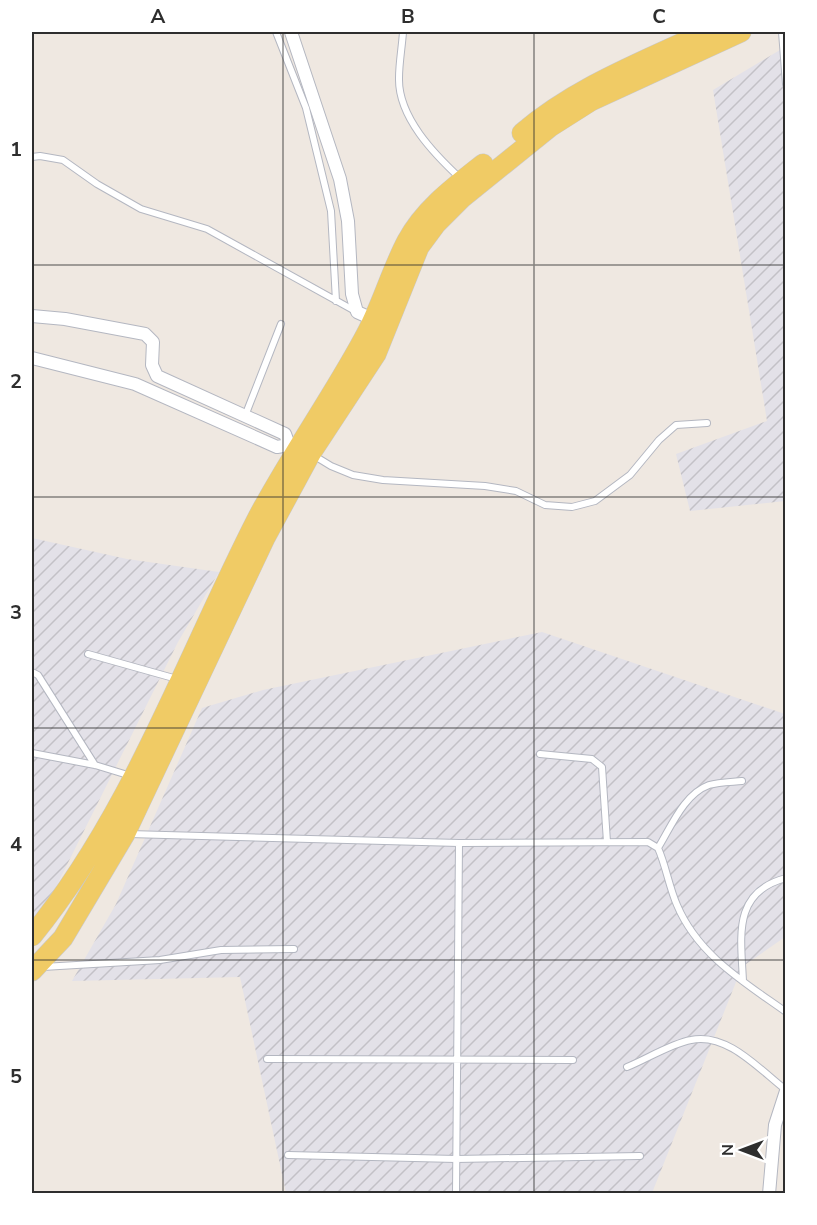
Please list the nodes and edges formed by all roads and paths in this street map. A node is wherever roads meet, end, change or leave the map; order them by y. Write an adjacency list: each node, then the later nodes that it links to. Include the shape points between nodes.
1 (276, 32): 10 (lane, via 306,108 331,211)
2 (291, 32): 12 (street, via 340,179 348,221 352,294)
3 (403, 32): 9 (lane, via 398,80 403,109 447,166)
4 (706, 32): 9 (main road, via 578,92 547,112)
5 (741, 32): 9 (main road, via 591,101)
6 (782, 32): 7 (lane)
7 (786, 84)
8 (32, 158): 10 (lane, via 63,160 141,209 207,229)
9 (467, 185): 12 (main road, via 419,247)
10 (336, 301): 12 (lane)
11 (32, 316): 15 (street, via 145,334 153,342 152,365 157,376)
12 (372, 319): 17 (main road, via 376,354)
13 (281, 324): 15 (lane)
14 (32, 357): 17 (street, via 135,384 277,447)
15 (245, 416): 17 (street, via 285,434)
16 (707, 423): 17 (lane, via 676,425 630,475 595,501 572,507 545,505 516,491 496,488 353,475)
17 (299, 449): 20 (main road, via 266,538)
18 (88, 654): 20 (lane)
19 (32, 672): 23 (lane, via 38,675)
20 (189, 682): 24 (main road)
21 (32, 753): 23 (lane)
22 (540, 754): 27 (lane, via 592,759 602,766)
23 (95, 765): 24 (lane)
24 (143, 779): 26 (main road); 31 (main road)
25 (742, 781): 29 (lane, via 710,784 701,789 689,799)
26 (125, 834): 28 (lane); 33 (main road, via 63,938)
27 (607, 842): 28 (lane); 29 (lane, via 648,842)
28 (459, 843): 36 (lane)
29 (658, 848): 34 (lane, via 677,905 696,938 722,966)
30 (786, 878): 34 (lane, via 758,891 746,906 742,924)
31 (32, 936)
32 (294, 949): 33 (lane, via 221,950 160,960)
33 (34, 969)
34 (743, 981): 35 (lane)
35 (786, 1012)
36 (457, 1058): 37 (lane); 38 (lane); 43 (lane)
37 (267, 1059)
38 (573, 1060)
39 (627, 1067): 40 (lane, via 690,1040 705,1038 735,1050)
40 (786, 1091): 45 (street, via 776,1125)
41 (288, 1155): 43 (lane)
42 (640, 1156): 43 (lane)
43 (456, 1159): 44 (lane)
44 (456, 1194)
45 (769, 1194)

